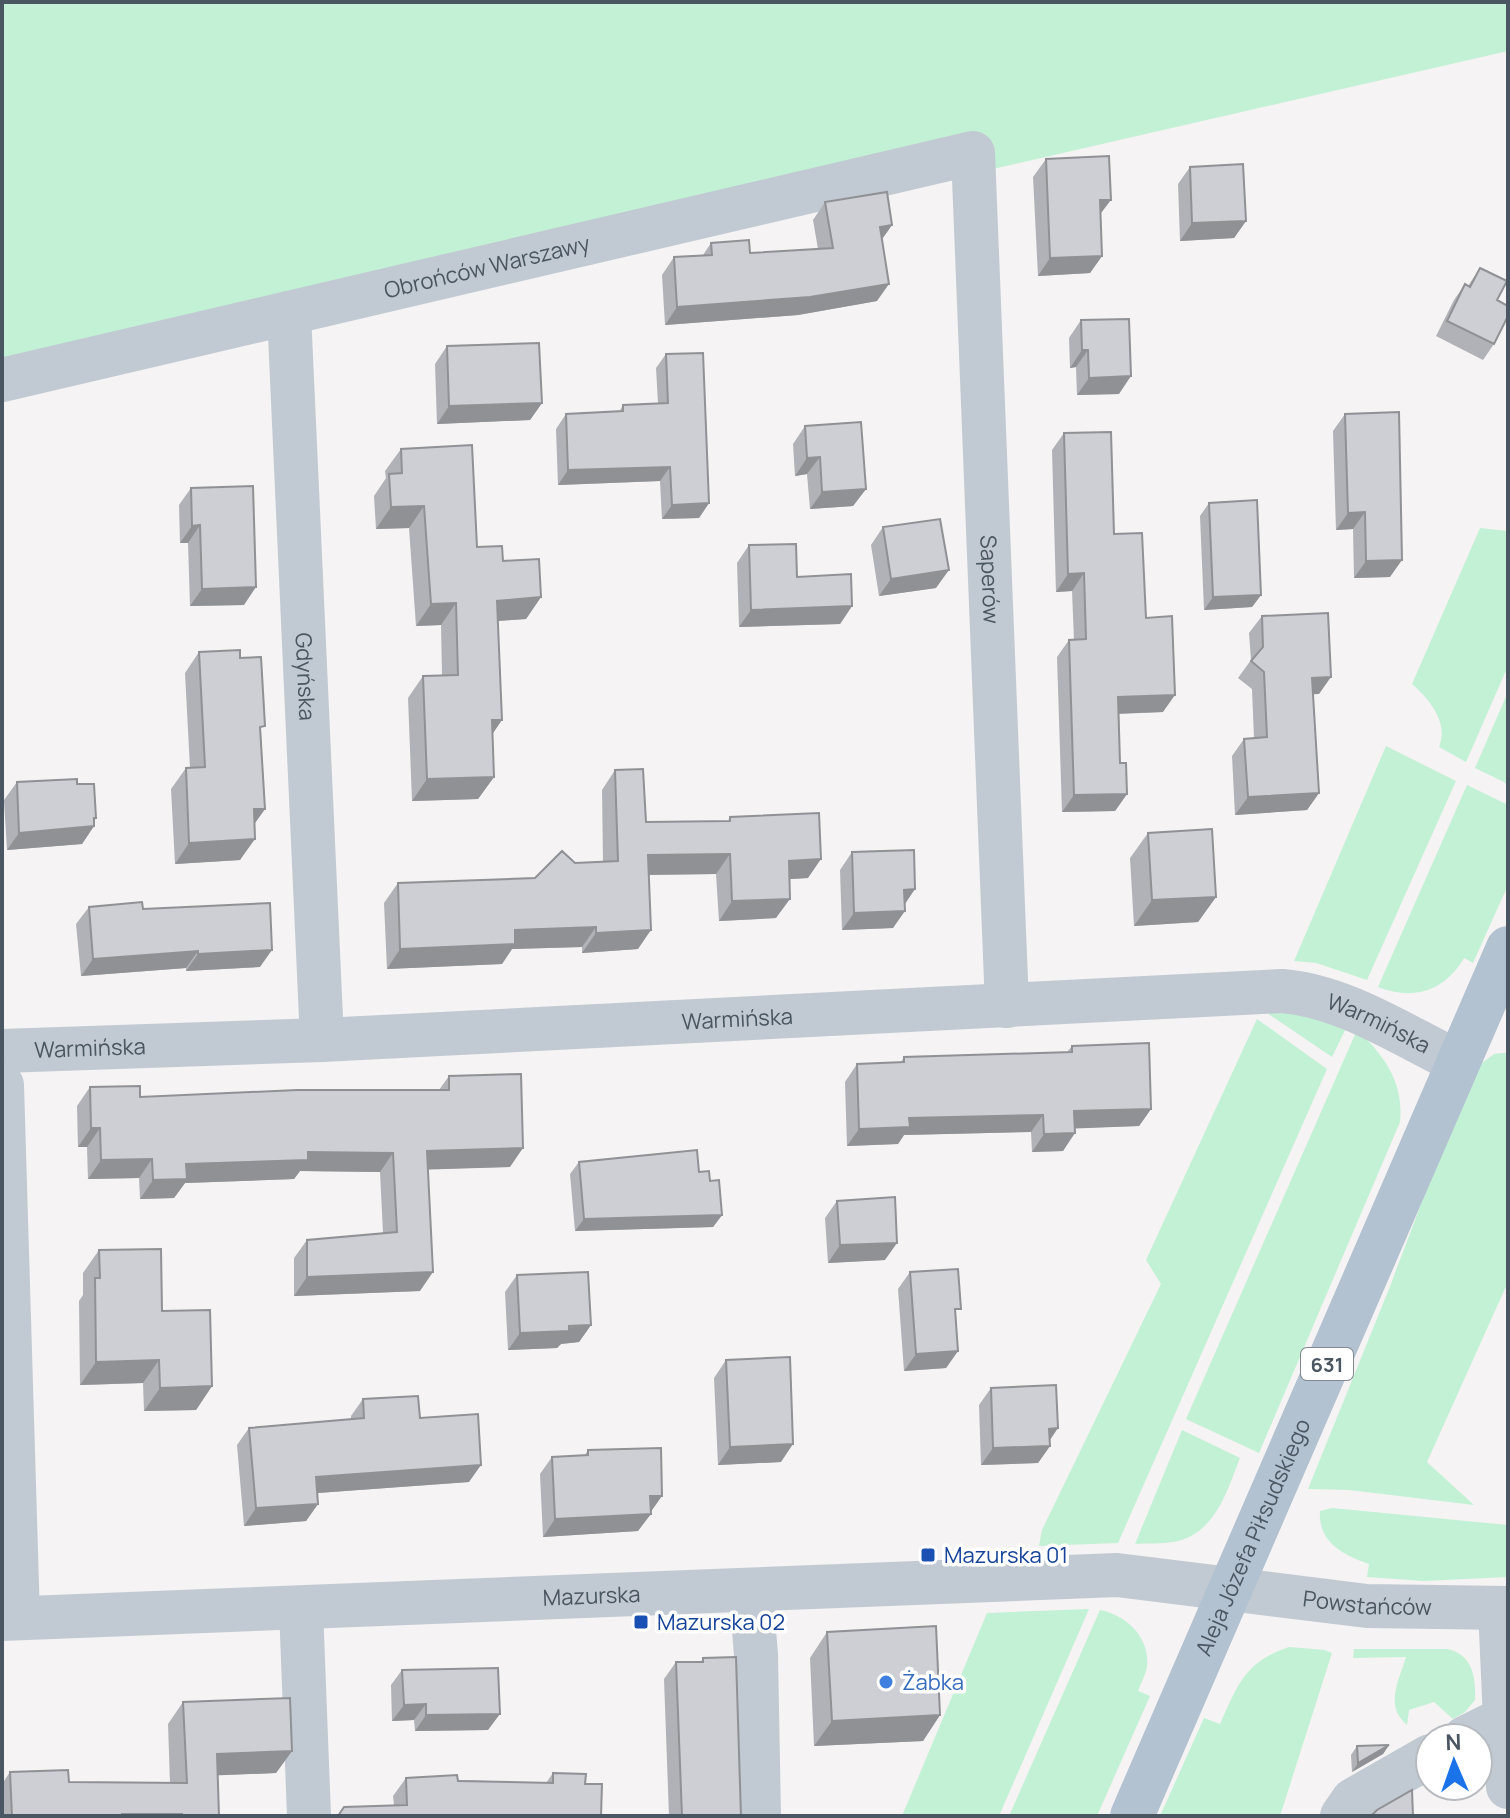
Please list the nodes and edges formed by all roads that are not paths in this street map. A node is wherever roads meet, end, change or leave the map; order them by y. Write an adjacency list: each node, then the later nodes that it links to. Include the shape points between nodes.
1 (973, 153): 2 (street, Obrońców Warszawy); 5 (street, Saperów)
2 (289, 313): 3 (street, Obrońców Warszawy); 6 (street, Gdyńska)
3 (2, 380)
4 (1508, 948): 8 (main road, Aleja Józefa Piłsudskiego / 631)
5 (1007, 1006): 6 (street, Warmińska); 8 (street, Warmińska, via 1282,991 1310,994)
6 (322, 1040): 7 (street, Warmińska)
7 (2, 1051)
8 (1458, 1062): 10 (main road, Aleja Józefa Piłsudskiego / 631)
9 (2, 1085): 14 (street)
10 (1229, 1588): 11 (street, Mazurska, via 1117,1575); 13 (street, Powstańców, via 1367,1606); 21 (main road, Aleja Józefa Piłsudskiego / 631)
11 (751, 1591): 12 (street, Mazurska); 20 (street)
12 (301, 1608): 14 (street, Mazurska); 19 (street)
13 (1504, 1608): 15 (street)
14 (10, 1618)
15 (1505, 1718): 16 (street); 18 (street)
16 (1494, 1724)
17 (1414, 1765): 22 (street, via 1353,1800)
18 (1508, 1787)
19 (309, 1816)
20 (759, 1816)
21 (1132, 1816)
22 (1342, 1816)

